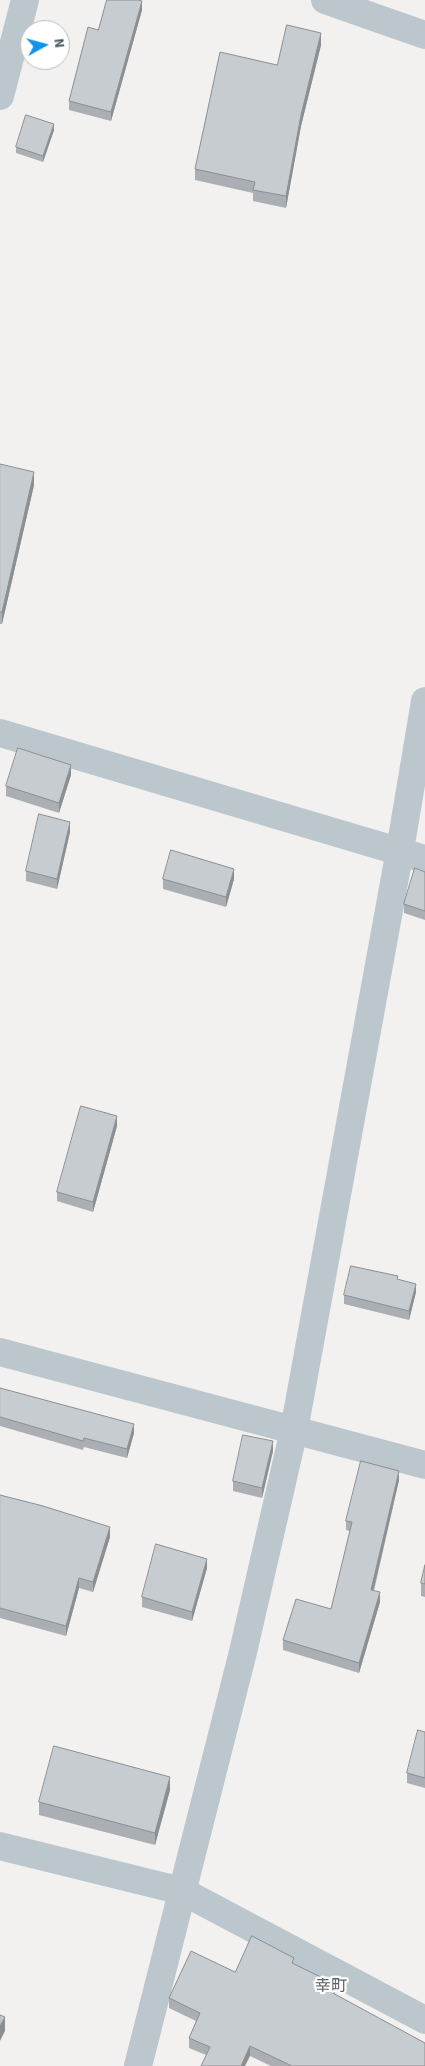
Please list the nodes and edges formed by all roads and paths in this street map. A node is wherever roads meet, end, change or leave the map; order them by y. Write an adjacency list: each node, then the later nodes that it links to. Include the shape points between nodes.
1 (25, 0): 4 (street)
2 (325, 0): 3 (street)
3 (425, 35)
4 (0, 96)
5 (425, 701): 7 (street)
6 (0, 733): 7 (street)
7 (400, 850): 8 (street); 10 (street)
8 (425, 859)
9 (0, 1352): 10 (street)
10 (294, 1430): 11 (street); 13 (street, via 243,1652)
11 (425, 1465)
12 (0, 1846): 13 (street)
13 (182, 1891): 14 (street); 15 (street)
14 (423, 2014)
15 (138, 2066)

